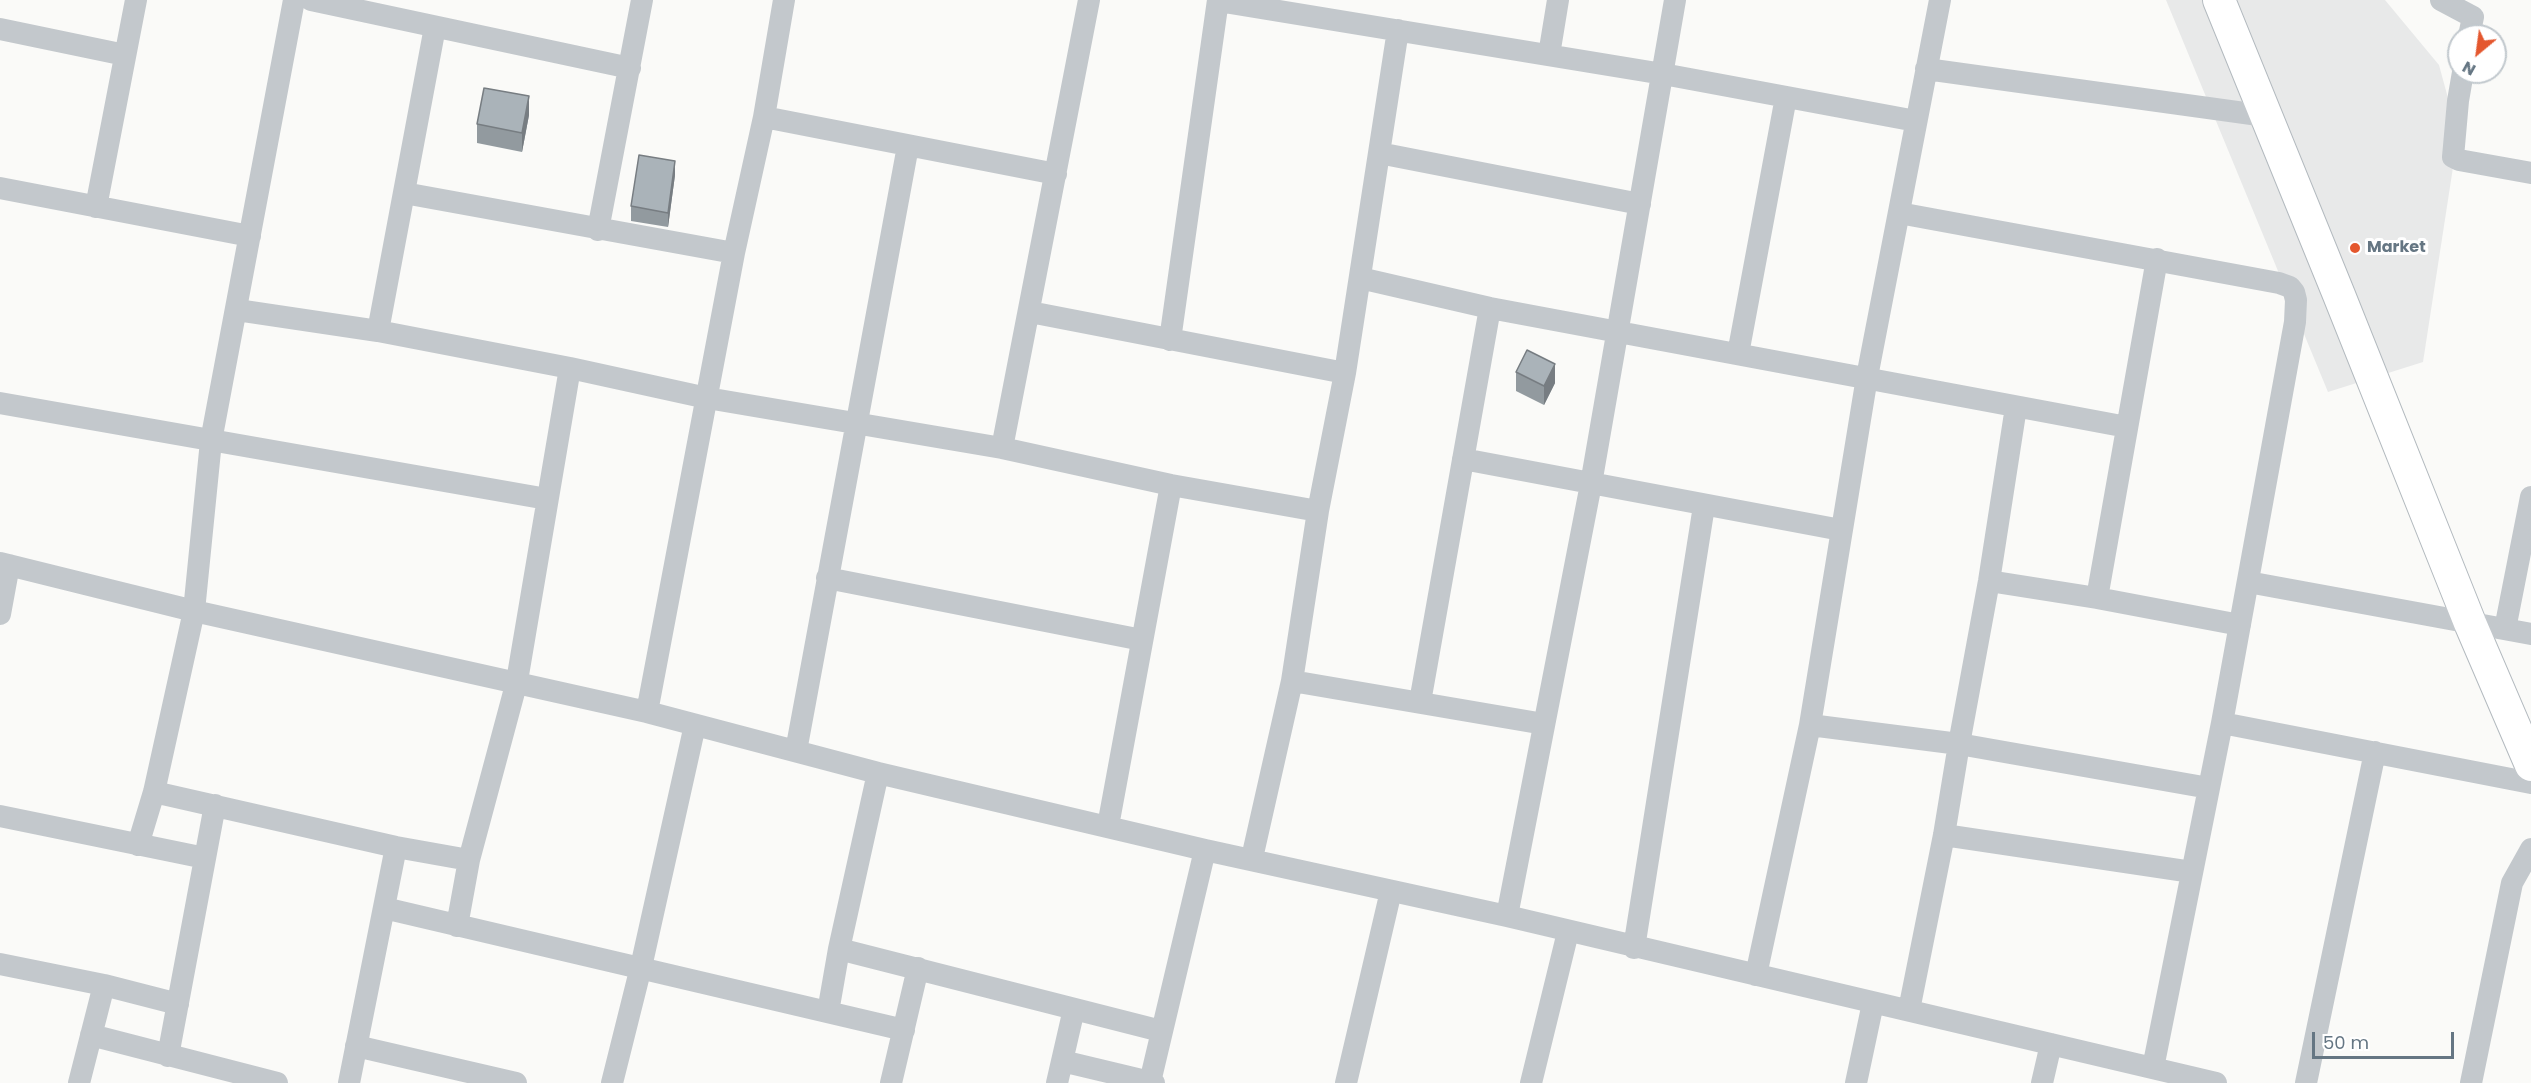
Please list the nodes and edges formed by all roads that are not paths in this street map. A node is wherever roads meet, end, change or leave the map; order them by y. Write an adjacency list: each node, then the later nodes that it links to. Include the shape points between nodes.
1 (135, 0): 17 (street)
2 (294, 0): 37 (street)
3 (311, 0): 14 (street)
4 (642, 0): 19 (street)
5 (784, 0): 25 (street)
6 (1089, 0): 30 (street)
7 (1218, 0): 16 (street); 46 (street)
8 (1558, 0): 18 (street)
9 (1675, 0): 21 (street)
10 (1940, 0): 20 (street)
11 (2219, 0): 24 (street)
12 (2441, 0): 13 (street)
13 (2473, 18)
14 (435, 27): 19 (street); 32 (street)
15 (0, 29): 17 (street)
16 (1398, 30): 18 (street); 28 (street)
17 (125, 55): 34 (street)
18 (1549, 55): 21 (street)
19 (630, 68): 36 (street)
20 (1926, 69): 24 (street); 26 (street)
21 (1663, 74): 23 (street); 33 (street)
22 (2461, 84): 29 (street, via 2453,157)
23 (1786, 97): 26 (street); 47 (street)
24 (2266, 116): 73 (street)
25 (764, 117): 27 (street); 38 (street)
26 (1916, 121): 35 (street)
27 (908, 146): 30 (street); 54 (street)
28 (1379, 153): 33 (street); 40 (street)
29 (2531, 173)
30 (1056, 174): 43 (street)
31 (0, 188): 34 (street)
32 (404, 193): 36 (street); 44 (street)
33 (1640, 204): 45 (street)
34 (96, 207): 37 (street)
35 (1899, 213): 39 (street); 50 (street)
36 (598, 230): 38 (street)
37 (250, 236): 42 (street)
38 (734, 253): 51 (street)
39 (2157, 259): 55 (street); 69 (street, via 2279,283 2294,292 2295,322)
40 (1360, 278): 41 (street); 49 (street)
41 (1490, 308): 45 (street); 58 (street)
42 (237, 310): 44 (street); 56 (street)
43 (1030, 312): 46 (street); 57 (street)
44 (378, 331): 48 (street)
45 (1616, 332): 47 (street); 60 (street)
46 (1170, 340): 49 (street)
47 (1738, 354): 50 (street)
48 (570, 368): 51 (street); 62 (street)
49 (1345, 373): 64 (street)
50 (1867, 377): 53 (street); 65 (street)
51 (706, 398): 54 (street); 81 (street)
52 (0, 403): 56 (street)
53 (2016, 407): 55 (street); 68 (street)
54 (858, 424): 57 (street); 67 (street)
55 (2127, 427): 70 (street)
56 (211, 441): 62 (street); 71 (street)
57 (1002, 448): 59 (street)
58 (1463, 459): 60 (street); 80 (street)
59 (1171, 484): 64 (street); 77 (street)
60 (1591, 484): 63 (street); 83 (street)
61 (2531, 497): 75 (street)
62 (547, 499): 78 (street)
63 (1704, 506): 65 (street); 111 (street)
64 (1318, 511): 79 (street)
65 (1841, 530): 85 (street)
66 (4, 564): 71 (street); 72 (street)
67 (827, 578): 77 (street); 87 (street)
68 (1989, 580): 70 (street); 86 (street)
69 (2248, 582): 73 (street); 74 (street)
70 (2097, 597): 74 (street)
71 (194, 611): 78 (street); 93 (street)
72 (0, 614)
73 (2470, 623): 75 (street); 89 (street)
74 (2240, 625): 82 (street)
75 (2505, 629): 76 (street)
76 (2531, 634)
77 (1142, 640): 96 (street)
78 (517, 681): 81 (street); 104 (street)
79 (1292, 681): 80 (street); 103 (street)
80 (1420, 702): 83 (street)
81 (647, 712): 84 (street)
82 (2222, 723): 88 (street); 92 (street)
83 (1544, 724): 108 (street)
84 (695, 725): 87 (street); 114 (street)
85 (1809, 725): 86 (street); 116 (street)
86 (1959, 744): 92 (street); 97 (street)
87 (796, 751): 90 (street)
88 (2375, 752): 91 (street); 145 (street)
89 (2531, 765)
90 (878, 773): 96 (street); 112 (street)
91 (2531, 783)
92 (2209, 788): 105 (street)
93 (154, 792): 94 (street); 98 (street)
94 (215, 805): 99 (street); 102 (street)
95 (0, 816): 98 (street)
96 (1108, 826): 101 (street)
97 (1944, 836): 105 (street); 121 (street)
98 (138, 845): 102 (street)
99 (396, 847): 104 (street); 107 (street)
100 (2531, 849): 146 (street, via 2512,883)
101 (1205, 850): 103 (street); 124 (street)
102 (205, 858): 119 (street)
103 (1252, 858): 106 (street)
104 (469, 860): 109 (street)
105 (2192, 872): 130 (street)
106 (1391, 891): 108 (street); 140 (street)
107 (384, 908): 109 (street); 127 (street)
108 (1507, 916): 110 (street)
109 (458, 926): 114 (street)
110 (1568, 932): 111 (street); 141 (street)
111 (1634, 948): 116 (street)
112 (839, 949): 115 (street); 122 (street)
113 (0, 964): 117 (street)
114 (640, 967): 122 (street); 137 (street)
115 (918, 968): 120 (street); 123 (street)
116 (1756, 975): 118 (street)
117 (104, 985): 119 (street); 125 (street)
118 (1873, 1003): 121 (street); 142 (street)
119 (178, 1004): 128 (street)
120 (1074, 1009): 124 (street); 129 (street)
121 (1909, 1010): 126 (street)
122 (828, 1012): 123 (street)
123 (904, 1030): 138 (street)
124 (1161, 1031): 132 (street)
125 (91, 1035): 128 (street); 133 (street)
126 (2051, 1044): 130 (street); 143 (street)
127 (356, 1047): 131 (street); 135 (street)
128 (168, 1056): 134 (street)
129 (1062, 1061): 132 (street); 139 (street)
130 (2152, 1068): 144 (street)
131 (435, 1074): 136 (street)
132 (1152, 1082)
133 (79, 1083)
134 (277, 1083)
135 (349, 1083)
136 (516, 1083)
137 (612, 1083)
138 (891, 1083)
139 (1057, 1083)
140 (1346, 1083)
141 (1531, 1083)
142 (1856, 1083)
143 (2042, 1083)
144 (2216, 1083)
145 (2306, 1083)
146 (2471, 1083)

